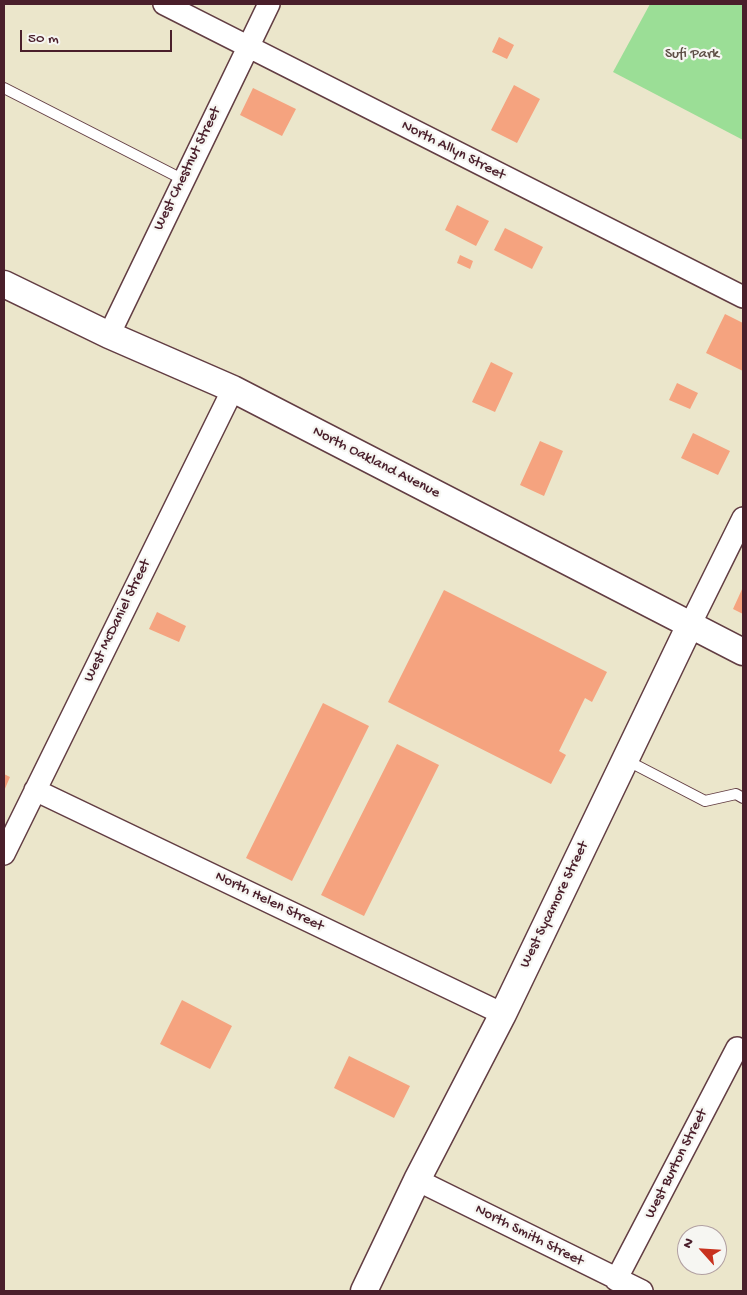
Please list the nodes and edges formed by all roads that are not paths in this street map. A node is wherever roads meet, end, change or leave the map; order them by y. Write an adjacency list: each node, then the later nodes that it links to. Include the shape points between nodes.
1 (164, 4): 3 (street, North Allyn Street)
2 (269, 4): 3 (street, West Chestnut Street)
3 (248, 47): 5 (street, West Chestnut Street); 7 (street, North Allyn Street)
4 (4, 88): 5 (lane)
5 (182, 180): 8 (street, West Chestnut Street)
6 (4, 284): 8 (street, North Oakland Avenue)
7 (743, 297)
8 (109, 335): 9 (street, North Oakland Avenue)
9 (233, 389): 11 (street, North Oakland Avenue); 14 (street, West McDaniel Street)
10 (743, 518): 11 (street, West Sycamore Street)
11 (690, 625): 12 (street, North Oakland Avenue); 13 (street, West Sycamore Street)
12 (743, 652)
13 (626, 760): 15 (lane, via 705,801 736,794); 17 (street, West Sycamore Street)
14 (35, 790): 16 (street, West McDaniel Street); 17 (street, North Helen Street)
15 (743, 798)
16 (4, 854)
17 (503, 1014): 19 (street, West Sycamore Street)
18 (737, 1048): 20 (street, West Burton Street)
19 (417, 1180): 20 (street, North Smith Street); 21 (street, West Sycamore Street)
20 (616, 1280): 22 (street, North Smith Street)
21 (364, 1291)
22 (642, 1291)

